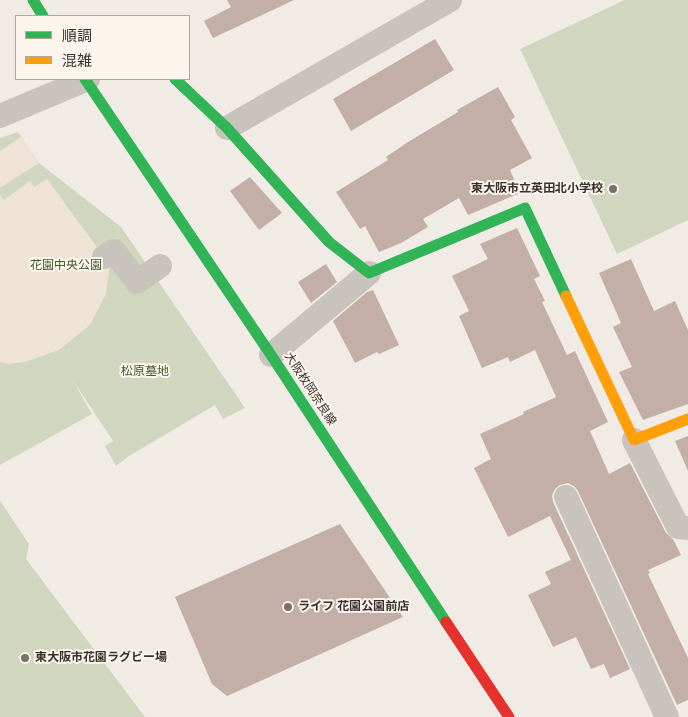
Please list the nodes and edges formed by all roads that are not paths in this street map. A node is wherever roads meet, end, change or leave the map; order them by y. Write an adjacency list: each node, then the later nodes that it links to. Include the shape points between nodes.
1 (33, 0): 3 (main road)
2 (450, 0): 8 (street)
3 (42, 15)
4 (84, 80): 7 (street)
5 (87, 80): 12 (main road, 大阪枚岡奈良線)
6 (175, 80): 8 (main road)
7 (0, 116)
8 (227, 128): 11 (main road, via 329,242)
9 (104, 257): 10 (street, via 114,251 136,282)
10 (160, 266)
11 (369, 273): 12 (street); 14 (main road, via 525,208)
12 (271, 355): 17 (main road, 大阪枚岡奈良線)
13 (688, 419): 14 (main road)
14 (634, 440): 16 (street, via 678,527)
15 (566, 497): 18 (street)
16 (688, 528)
17 (509, 717)
18 (666, 717)

